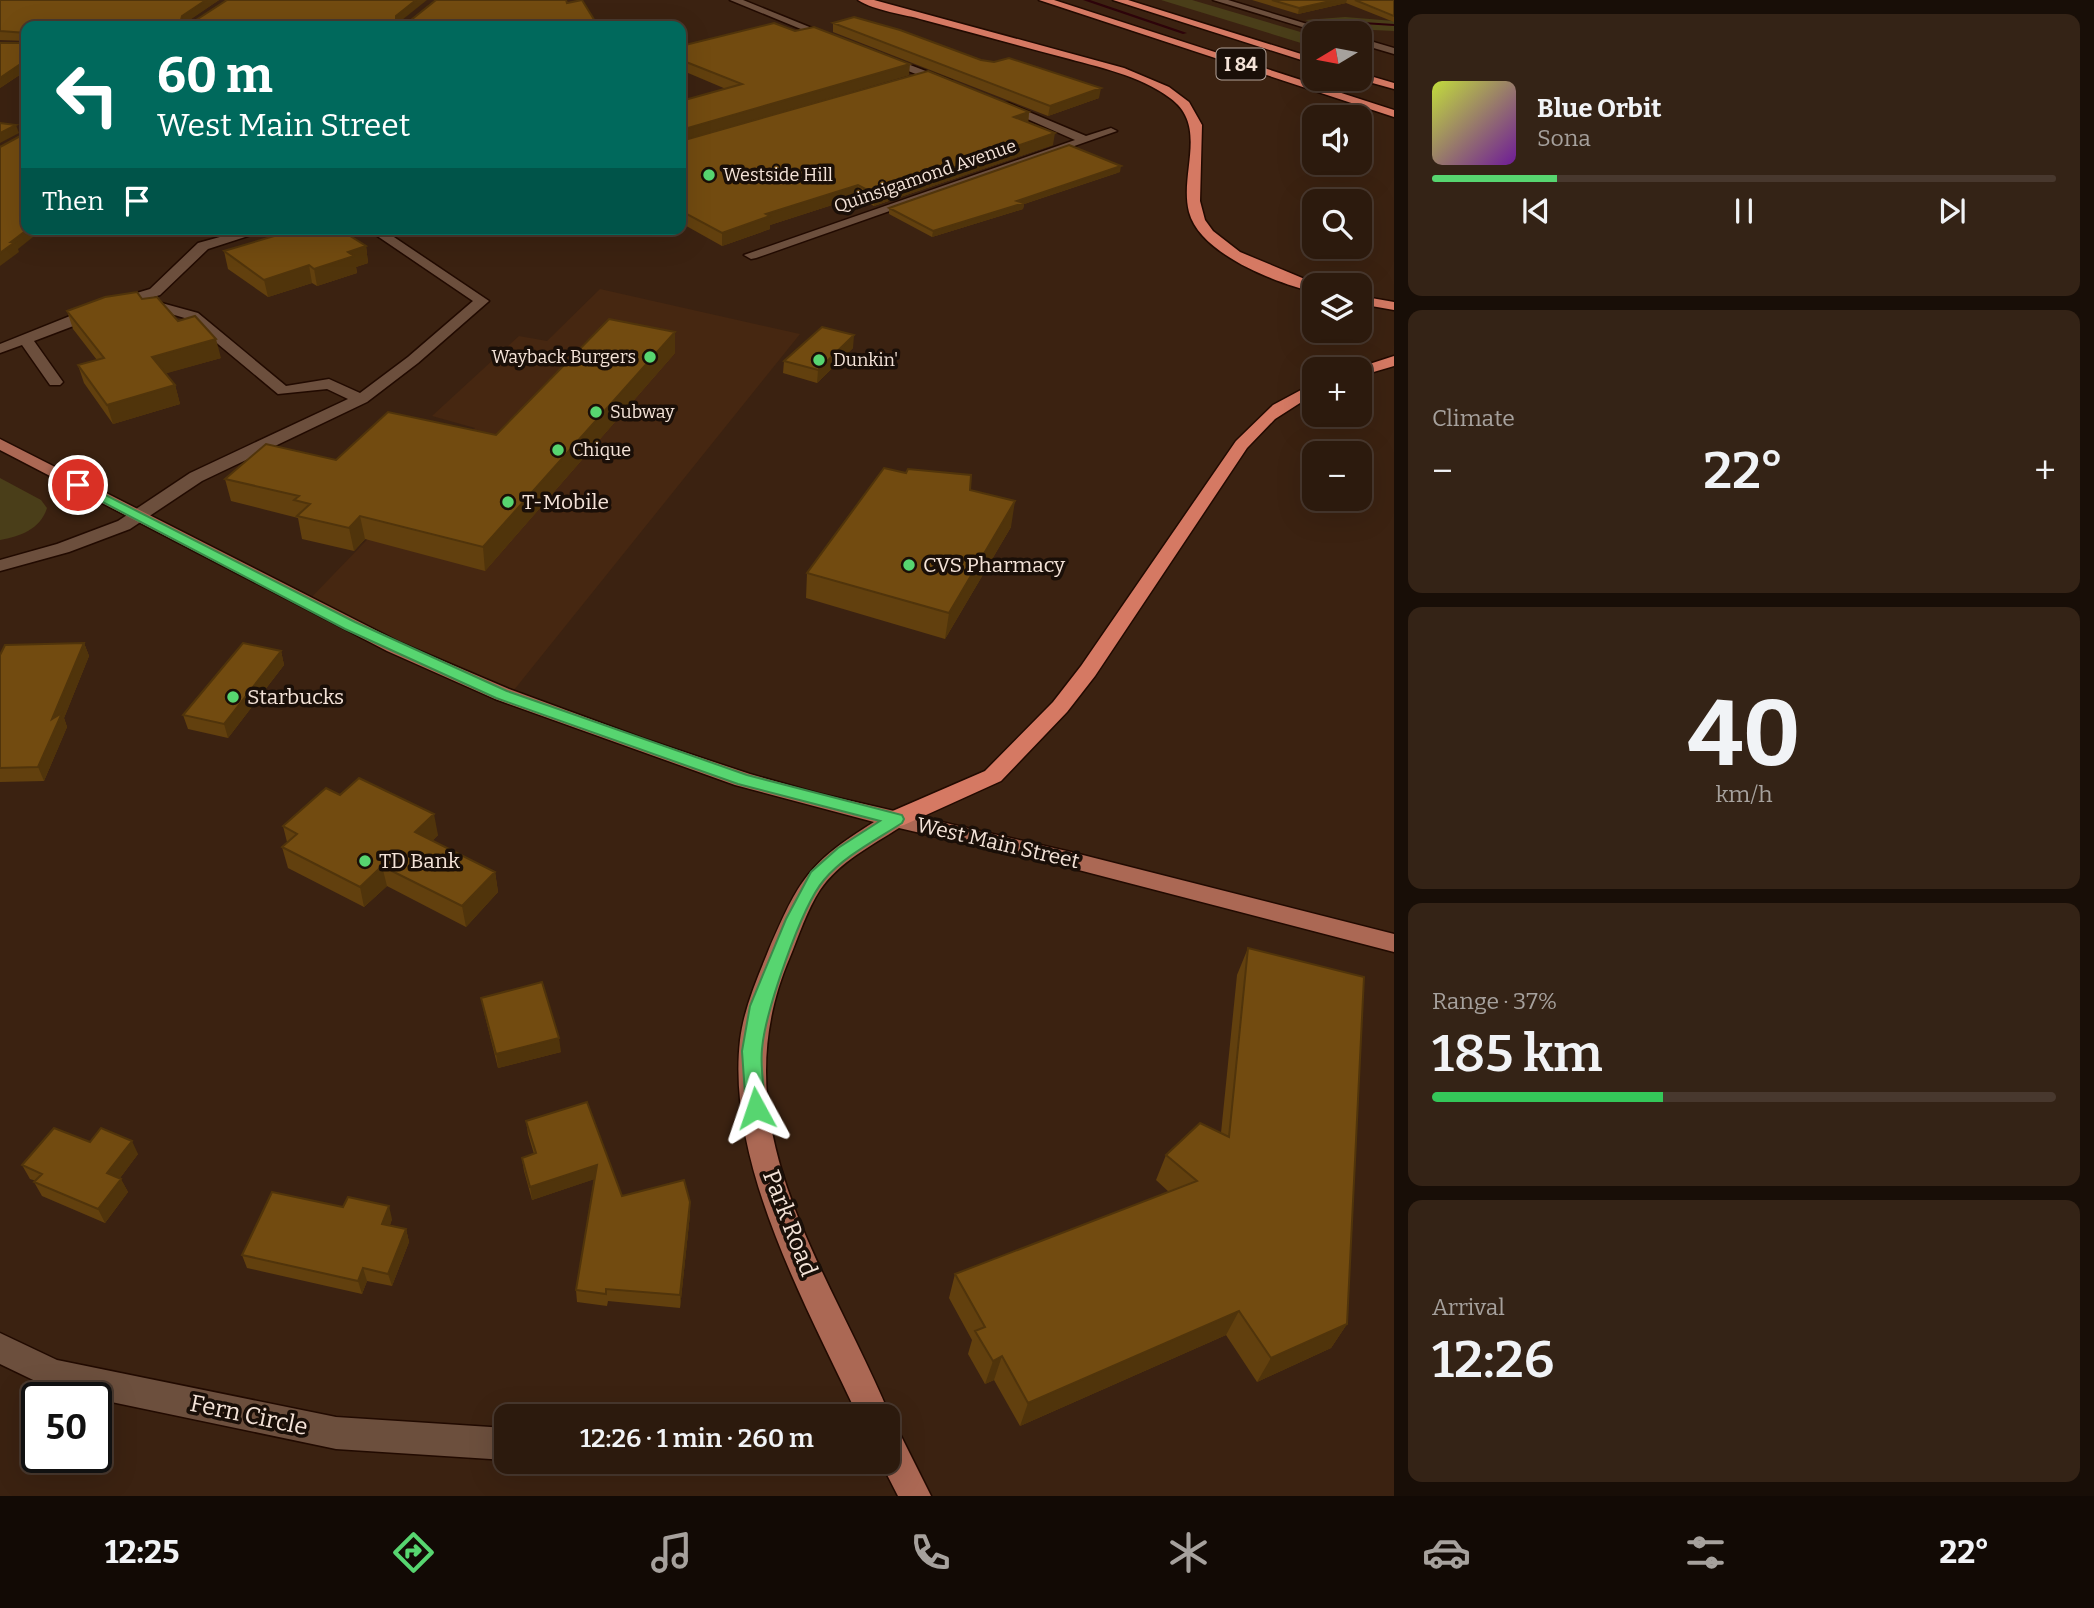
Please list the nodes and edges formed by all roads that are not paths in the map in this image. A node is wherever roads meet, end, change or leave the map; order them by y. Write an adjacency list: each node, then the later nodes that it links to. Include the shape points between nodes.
1 (735, 0): 7 (street)
2 (863, 0): 28 (highway, via 1108,66 1166,91 1185,105 1196,127 1194,206 1198,220 1210,235 1243,258)
3 (1044, 0): 6 (highway, I 84)
4 (1118, 0): 14 (highway, I 84)
5 (1218, 0): 8 (street)
6 (1087, 14): 21 (highway, I 84); 22 (highway)
7 (786, 20): 9 (street); 10 (street)
8 (1302, 24)
9 (760, 27)
10 (851, 45)
11 (1372, 45): 12 (street)
12 (1394, 51)
13 (876, 55): 15 (street)
14 (1302, 58)
15 (928, 75): 17 (street); 19 (street)
16 (1372, 78): 18 (highway)
17 (902, 83)
18 (1394, 84)
19 (964, 89)
20 (988, 99): 24 (street)
21 (1394, 114)
22 (1394, 122)
23 (1111, 131): 24 (street, Quinsigamond Avenue)
24 (1083, 139): 27 (street, Quinsigamond Avenue)
25 (242, 235): 29 (street, via 203,246 155,292)
26 (382, 235): 38 (street, via 482,301)
27 (751, 255)
28 (1302, 283)
29 (132, 299): 32 (street); 38 (street, via 193,316 284,391 329,384)
30 (1372, 302): 31 (highway)
31 (1394, 306)
32 (24, 340): 33 (street); 36 (street)
33 (0, 349)
34 (1394, 361): 35 (highway)
35 (1372, 368)
36 (55, 382)
37 (1302, 395): 42 (highway, via 1252,430 1088,671 1030,740 993,776)
38 (360, 399): 40 (street, via 196,477)
39 (0, 444): 40 (main road, West Main Street)
40 (139, 516): 41 (street, via 84,540); 42 (main road, West Main Street, via 350,626 502,694 743,780)
41 (0, 566)
42 (896, 819): 43 (main road, West Main Street); 45 (main road, Park Road, via 844,852 817,876 775,964 760,1006 752,1051 758,1127 781,1211)
43 (1394, 943)
44 (0, 1348): 46 (street, Fern Circle, via 54,1375 336,1433)
45 (869, 1404)
46 (494, 1443)
47 (900, 1467): 48 (main road)
48 (915, 1496)

